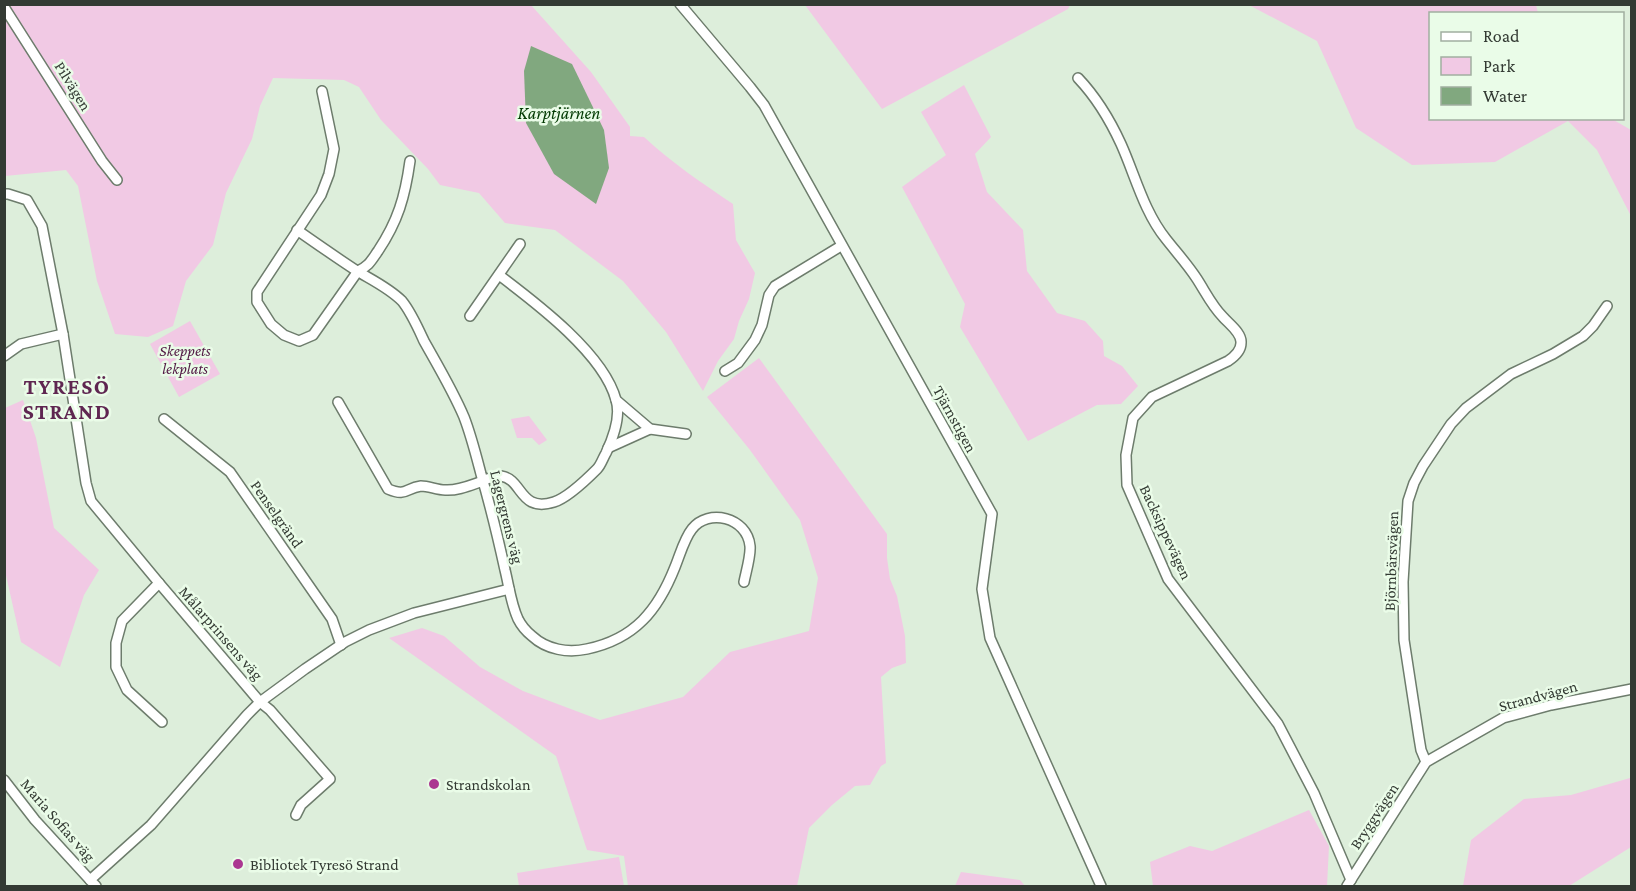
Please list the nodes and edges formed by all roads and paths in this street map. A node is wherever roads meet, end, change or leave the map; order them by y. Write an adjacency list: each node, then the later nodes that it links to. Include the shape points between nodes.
1 (680, 4): 10 (street, Tjärnstigen, via 758,96)
2 (4, 7): 6 (street, Pilvägen)
3 (1078, 78): 36 (street, Backsippevägen, via 1112,126 1164,237 1241,340 1238,352 1228,361 1152,397 1133,418 1126,455 1127,484 1168,579 1278,724 1335,838)
4 (322, 91): 8 (street, via 334,149 321,195)
5 (410, 161): 11 (street, via 391,232 367,267)
6 (117, 180)
7 (4, 194): 15 (street, Målarprinsens väg, via 27,200 42,226)
8 (297, 230): 11 (street); 11 (street, via 257,292 257,302 285,335 299,341 313,335)
9 (520, 244): 12 (street)
10 (841, 246): 17 (street, via 775,286 755,340 738,363); 37 (street, Tjärnstigen, via 992,514 982,589 990,638)
11 (358, 271): 24 (street, Lagergrens väg, via 403,302 464,418)
12 (499, 275): 14 (street); 18 (street, via 568,332 594,360)
13 (1607, 306): 32 (street, Björnbärsvägen, via 1583,336 1511,374 1466,408 1451,424 1414,483 1408,501 1404,640)
14 (470, 316)
15 (63, 334): 16 (street, via 21,344); 26 (street, Målarprinsens väg, via 92,501)
16 (4, 356)
17 (725, 371)
18 (616, 400): 21 (street); 23 (street, via 616,422)
19 (338, 402): 24 (street, via 388,489 397,493 417,486 455,490)
20 (164, 418): 28 (street, Penselgränd, via 230,472 332,619)
21 (650, 429): 22 (street); 23 (street)
22 (686, 434)
23 (608, 448): 24 (street, via 599,467 556,501 543,505 528,500 504,477)
24 (483, 481): 27 (street, Lagergrens väg)
25 (744, 582): 27 (street, via 750,546 747,536 740,525 713,517 700,521 691,530 660,601 631,631 608,643 568,651 543,644 518,619)
26 (159, 583): 30 (street, Målarprinsens väg); 31 (street, Målarprinsens väg, via 122,621 116,643 116,667 127,690)
27 (509, 589): 28 (street, Lagergrens väg, via 414,613)
28 (341, 645): 30 (street, Lagergrens väg)
29 (1632, 689): 32 (street, Strandvägen, via 1503,718)
30 (260, 702): 34 (street, via 330,779 301,805); 35 (street, Lagergrens väg, via 151,825)
31 (162, 722)
32 (1426, 762): 36 (street, Bryggvägen)
33 (4, 780): 35 (street, Maria Sofias väg)
34 (296, 815)
35 (93, 883)
36 (1349, 883)
37 (1101, 886)

